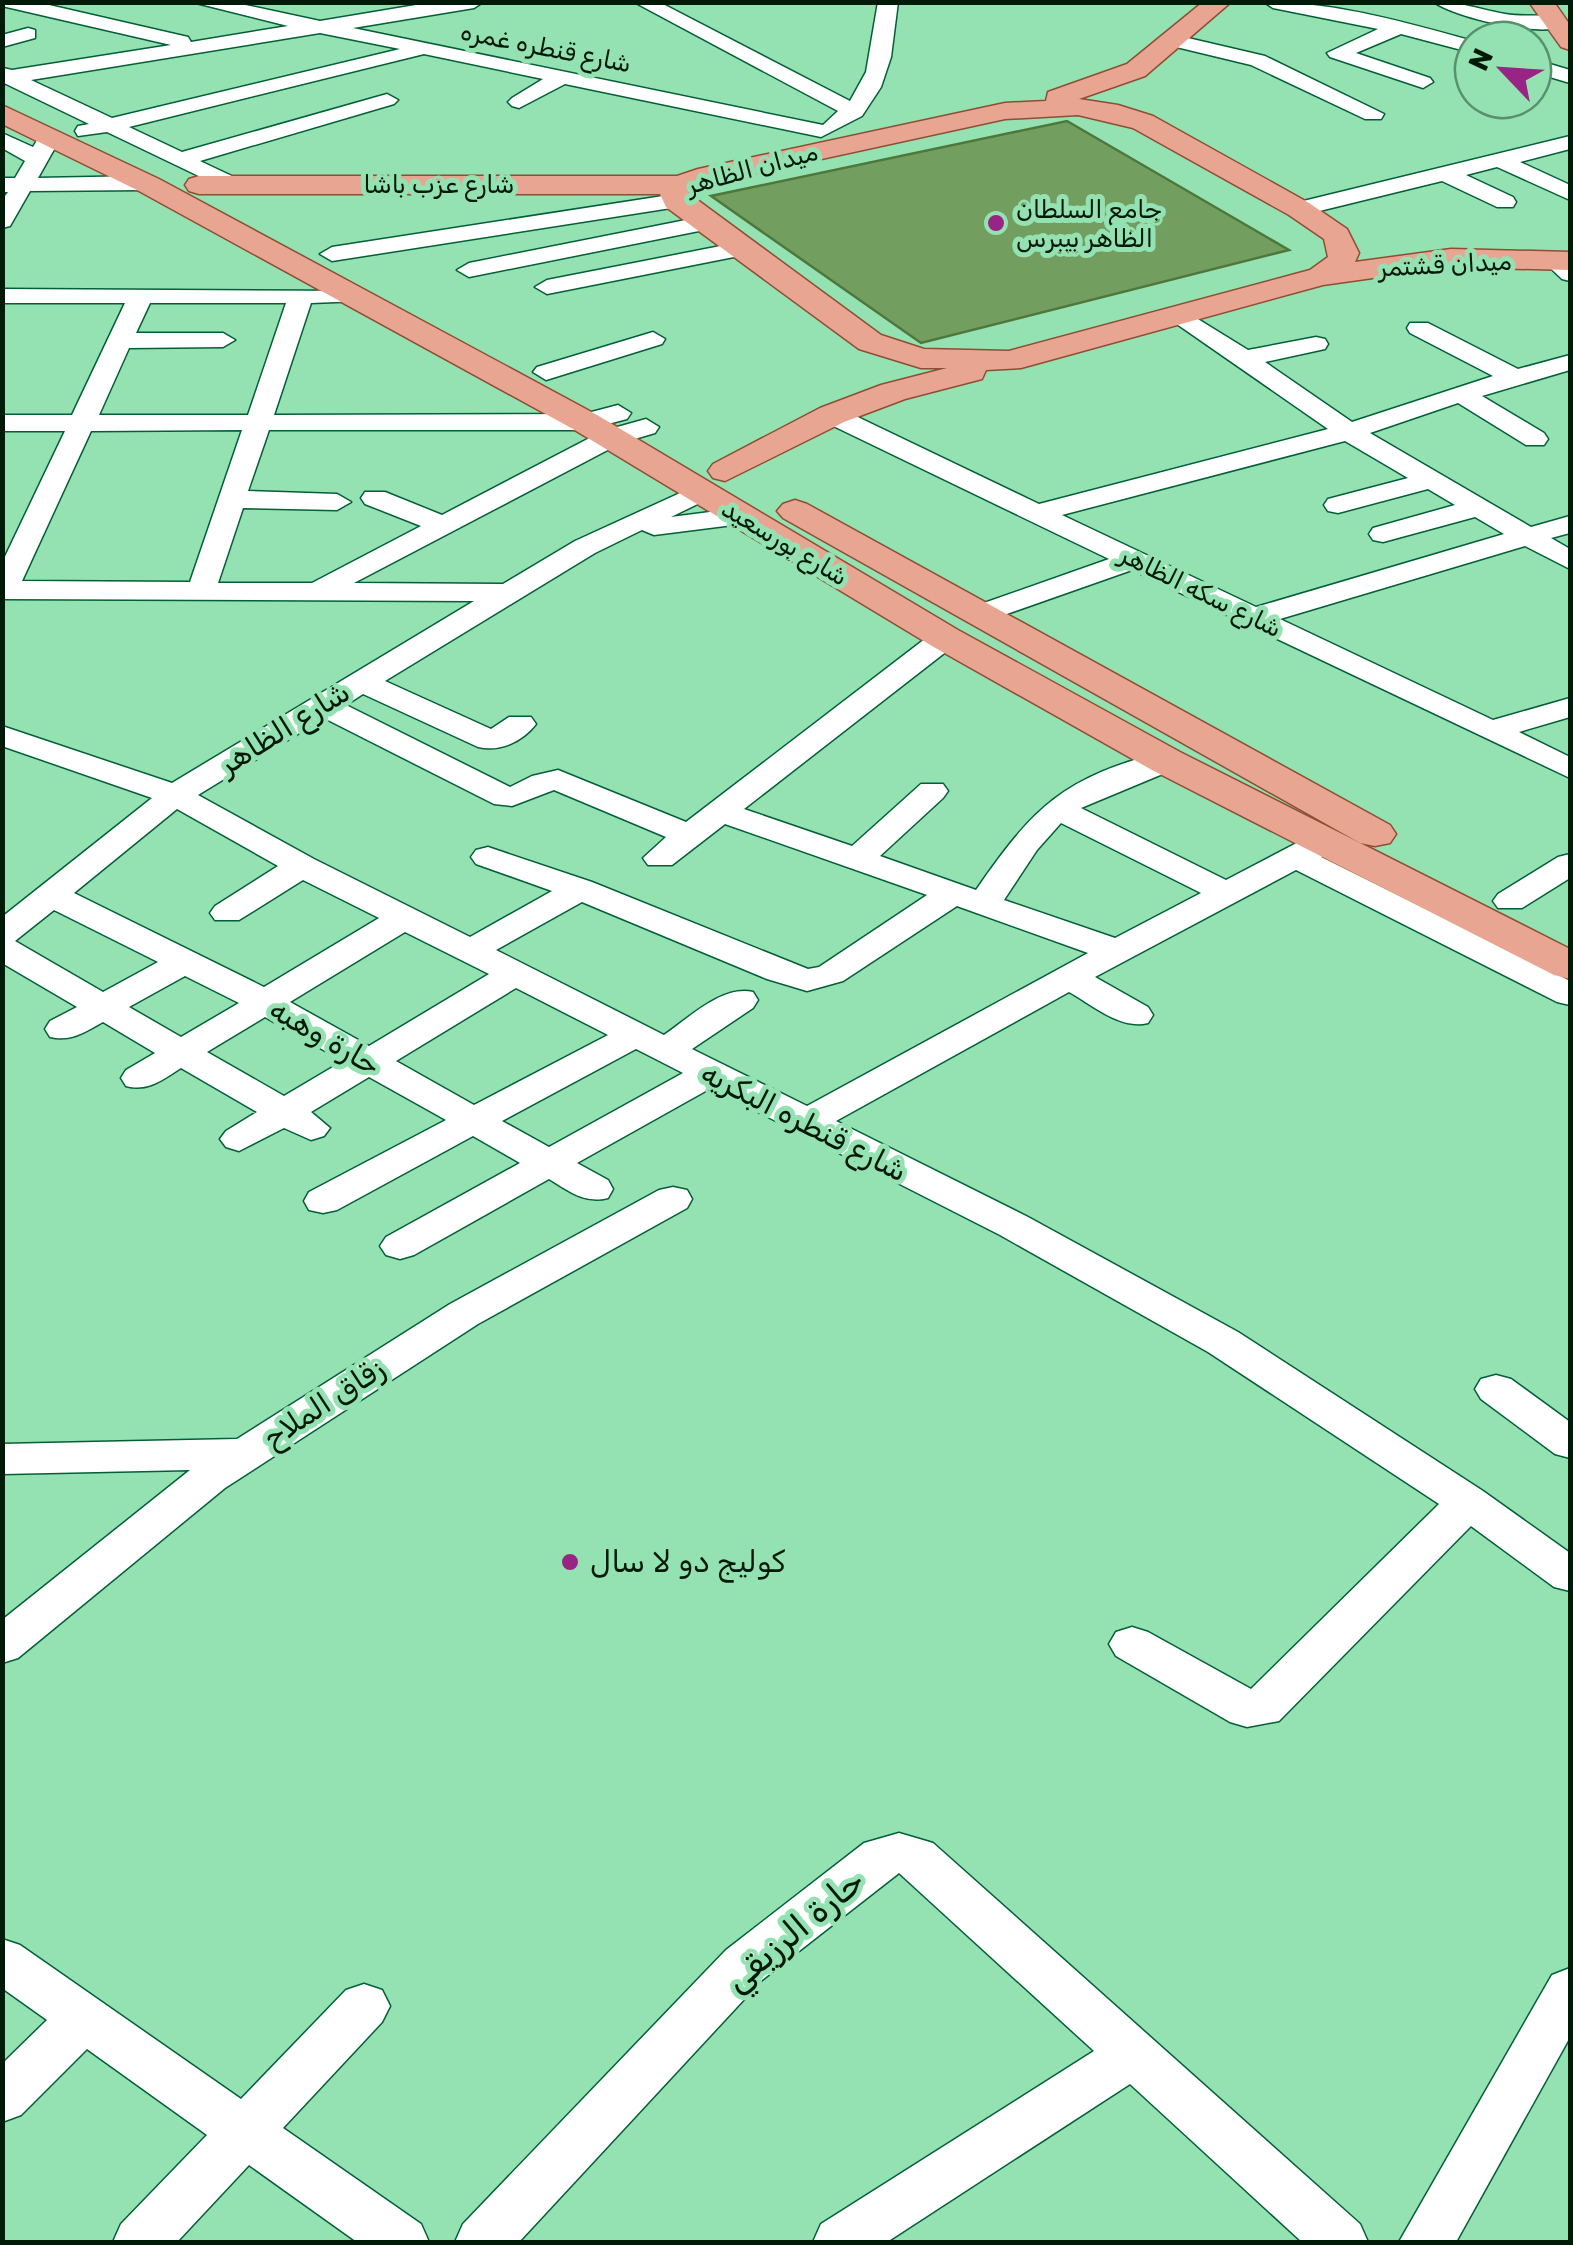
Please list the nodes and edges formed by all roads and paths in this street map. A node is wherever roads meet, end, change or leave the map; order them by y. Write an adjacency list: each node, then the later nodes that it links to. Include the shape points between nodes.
1 (8, 2): 12 (street)
2 (116, 2): 15 (street)
3 (201, 2): 13 (street, شارع قنطره غمره)
4 (474, 2): 18 (street)
5 (643, 2): 30 (street)
6 (888, 2): 30 (street, via 875,84)
7 (1220, 2): 22 (main road)
8 (1273, 2): 17 (street)
9 (1443, 2): 14 (street)
10 (1506, 2): 14 (street)
11 (1541, 2): 16 (main road)
12 (35, 5): 15 (street)
13 (240, 6): 18 (street, شارع قنطره غمره)
14 (1470, 11): 16 (street, via 1523,23); 19 (street)
15 (78, 18): 24 (street)
16 (1566, 20)
17 (1400, 27): 19 (street); 22 (street, via 1337,53 1431,79 1363,110 1258,60)
18 (316, 28): 24 (street); 25 (street, شارع قنطره غمره)
19 (1421, 33): 23 (street)
20 (28, 34): 21 (street)
21 (2, 41)
22 (1176, 41): 31 (main road, via 1109,82)
23 (1453, 42)
24 (203, 46): 28 (street)
25 (424, 50): 26 (street); 27 (street, شارع قنطره غمره)
26 (351, 68): 32 (street); 40 (street, via 368,75 364,89 387,100)
27 (561, 78): 29 (street); 33 (street, شارع قنطره غمره)
28 (6, 89): 32 (main road, شارع بورسعيد); 36 (main road, شارع بورسعيد)
29 (518, 102)
30 (854, 111): 33 (street)
31 (1004, 111): 37 (main road, ميدان الظاهر); 46 (main road, ميدان الظاهر, via 1052,106 1118,113)
32 (98, 128): 40 (main road, شارع بورسعيد)
33 (821, 130): 37 (street)
34 (2, 139): 36 (street)
35 (1570, 144): 38 (street)
36 (43, 147): 41 (street); 42 (main road, شارع بورسعيد)
37 (770, 160): 44 (main road, ميدان الظاهر)
38 (1503, 162): 39 (street); 43 (street)
39 (1446, 174): 45 (street); 46 (street)
40 (203, 176): 44 (main road, شارع عزب باشا); 51 (main road, شارع بورسعيد)
41 (12, 181): 42 (street); 47 (street)
42 (144, 183): 59 (main road, شارع بورسعيد)
43 (1570, 192)
44 (677, 193): 48 (main road, ميدان الظاهر); 51 (street)
45 (1505, 202)
46 (1298, 209): 49 (main road, ميدان الظاهر)
47 (2, 220)
48 (706, 223): 50 (main road, ميدان الظاهر); 53 (street)
49 (1337, 236): 52 (main road, ميدان قشتمر, via 1480,240); 54 (main road, via 1341,261)
50 (742, 249): 55 (street); 67 (main road, ميدان الظاهر, via 884,349 941,360)
51 (332, 254): 69 (main road, شارع بورسعيد)
52 (1567, 258): 54 (main road, ميدان قشتمر, via 1420,260)
53 (469, 270)
54 (1321, 276): 60 (main road, ميدان الظاهر)
55 (548, 287)
56 (2, 296): 57 (street)
57 (141, 296): 58 (street); 63 (street)
58 (301, 296): 59 (street); 75 (street)
59 (352, 296): 78 (main road, شارع بورسعيد)
60 (1180, 315): 66 (street); 67 (main road, ميدان الظاهر)
61 (1419, 328): 70 (street)
62 (654, 339): 69 (street)
63 (120, 340): 64 (street); 77 (street)
64 (223, 340)
65 (1316, 344): 66 (street)
66 (1243, 359): 73 (street)
67 (1010, 361): 74 (main road, شارع الظاهر)
68 (1570, 362): 70 (street)
69 (546, 372): 78 (main road, شارع بورسعيد)
70 (1514, 377): 71 (street)
71 (1461, 394): 79 (street); 80 (street)
72 (1384, 395): 73 (street)
73 (1319, 412): 79 (street)
74 (832, 415): 82 (main road, شارع الظاهر); 88 (street, شارع سكه الظاهر)
75 (258, 423): 77 (street); 78 (street); 84 (street)
76 (2, 424): 77 (street)
77 (82, 424): 97 (street)
78 (615, 425): 82 (main road, شارع بورسعيد); 90 (street)
79 (1349, 432): 81 (street); 88 (street)
80 (1535, 440)
81 (1432, 480): 86 (street); 87 (street)
82 (713, 481): 89 (main road, شارع بورسعيد); 94 (street, شارع الظاهر); 101 (main road, شارع بورسعيد)
83 (375, 498): 90 (street)
84 (232, 499): 85 (street); 98 (street)
85 (337, 502)
86 (1338, 506)
87 (1480, 507): 92 (street); 93 (street)
88 (1036, 512): 95 (street, شارع سكه الظاهر)
89 (741, 516): 94 (street, شارع الظاهر, via 676,522); 103 (main road, شارع بورسعيد)
90 (442, 524): 99 (street)
91 (1570, 524): 93 (street)
92 (1384, 534)
93 (1530, 536): 96 (street); 102 (street)
94 (584, 547): 100 (street, شارع الظاهر)
95 (1134, 559): 101 (street); 102 (street, شارع سكه الظاهر)
96 (1570, 561)
97 (4, 590): 98 (street)
98 (201, 591): 99 (street)
99 (317, 592): 100 (street)
100 (513, 593): 104 (street, شارع الظاهر)
101 (977, 615): 127 (main road, شارع بورسعيد, via 1354,823)
102 (1254, 617): 108 (street, شارع سكه الظاهر)
103 (945, 638): 110 (main road, شارع بورسعيد); 115 (street)
104 (360, 681): 105 (street, شارع الظاهر); 107 (street, via 489,740)
105 (321, 704): 113 (street, شارع الظاهر); 116 (street, via 505,797 558,780)
106 (1570, 707): 108 (street)
107 (520, 724)
108 (1491, 731): 111 (street, شارع سكه الظاهر)
109 (2, 736): 113 (street, شارع قنطره البكريه)
110 (1166, 761): 114 (street); 117 (main road, شارع بورسعيد)
111 (1570, 770)
112 (932, 792): 120 (street)
113 (174, 795): 122 (street, شارع قنطره البكريه); 125 (street, شارع الظاهر)
114 (1057, 810): 124 (street); 126 (street)
115 (720, 811): 116 (street); 120 (street)
116 (690, 835): 119 (street)
117 (1309, 850): 124 (street); 136 (main road, شارع بورسعيد); 139 (street, شارع بورسعيد)
118 (488, 857): 123 (street)
119 (660, 858)
120 (859, 858): 126 (street)
121 (1570, 864): 127 (street)
122 (302, 866): 128 (street); 129 (street, شارع قنطره البكريه)
123 (580, 889): 126 (street, via 808,980 831,974); 134 (street)
124 (1226, 893): 133 (street)
125 (51, 895): 131 (street, شارع الظاهر); 135 (street, حارة وهبه)
126 (970, 897): 133 (street)
127 (1510, 901): 130 (main road, شارع بورسعيد)
128 (227, 913)
129 (405, 918): 134 (street, شارع قنطره البكريه); 141 (street)
130 (1570, 930)
131 (2, 935)
132 (2, 948): 142 (street)
133 (1116, 950): 138 (street)
134 (470, 951): 137 (street, شارع قنطره البكريه)
135 (187, 960): 141 (street, حارة وهبه); 142 (street)
136 (1570, 966)
137 (515, 974): 145 (street, شارع قنطره البكريه); 147 (street)
138 (1070, 978): 143 (street); 152 (street)
139 (1570, 994)
140 (740, 1000): 145 (street)
141 (265, 1002): 146 (street); 147 (street, حارة وهبه)
142 (104, 1007): 144 (street); 146 (street)
143 (1135, 1015)
144 (63, 1029)
145 (648, 1044): 148 (street, شارع قنطره البكريه); 151 (street)
146 (182, 1052): 149 (street); 150 (street)
147 (367, 1061): 150 (street); 151 (street, حارة وهبه)
148 (709, 1074): 152 (street, شارع قنطره البكريه); 154 (street)
149 (140, 1078)
150 (298, 1120): 153 (street)
151 (471, 1122): 154 (street, حارة وهبه); 157 (street)
152 (804, 1123): 163 (street, شارع قنطره البكريه, via 1014,1226 1223,1342)
153 (239, 1139)
154 (548, 1164): 155 (street, حارة وهبه); 158 (street)
155 (594, 1189)
156 (672, 1199): 161 (street, زقاق الملاح, via 464,1314)
157 (323, 1202)
158 (400, 1246)
159 (1496, 1389): 160 (street)
160 (1570, 1442)
161 (244, 1454): 162 (street); 166 (street, زقاق الملاح)
162 (2, 1458)
163 (1468, 1502): 164 (street, شارع قنطره البكريه); 165 (street, via 1262,1708 1247,1708)
164 (1565, 1564)
165 (1132, 1644)
166 (2, 1646)
167 (2, 1960): 170 (street)
168 (1570, 1990): 179 (street)
169 (364, 2006): 173 (street)
170 (84, 2018): 172 (street); 173 (street)
171 (1131, 2055): 176 (street, حارة الرزيقي, via 916,1857 881,1857 744,1965); 177 (street); 178 (street, حارة الرزيقي)
172 (2, 2099)
173 (246, 2133): 174 (street); 175 (street)
174 (141, 2242)
175 (401, 2242)
176 (483, 2242)
177 (841, 2242)
178 (1340, 2242)
179 (1427, 2242)

